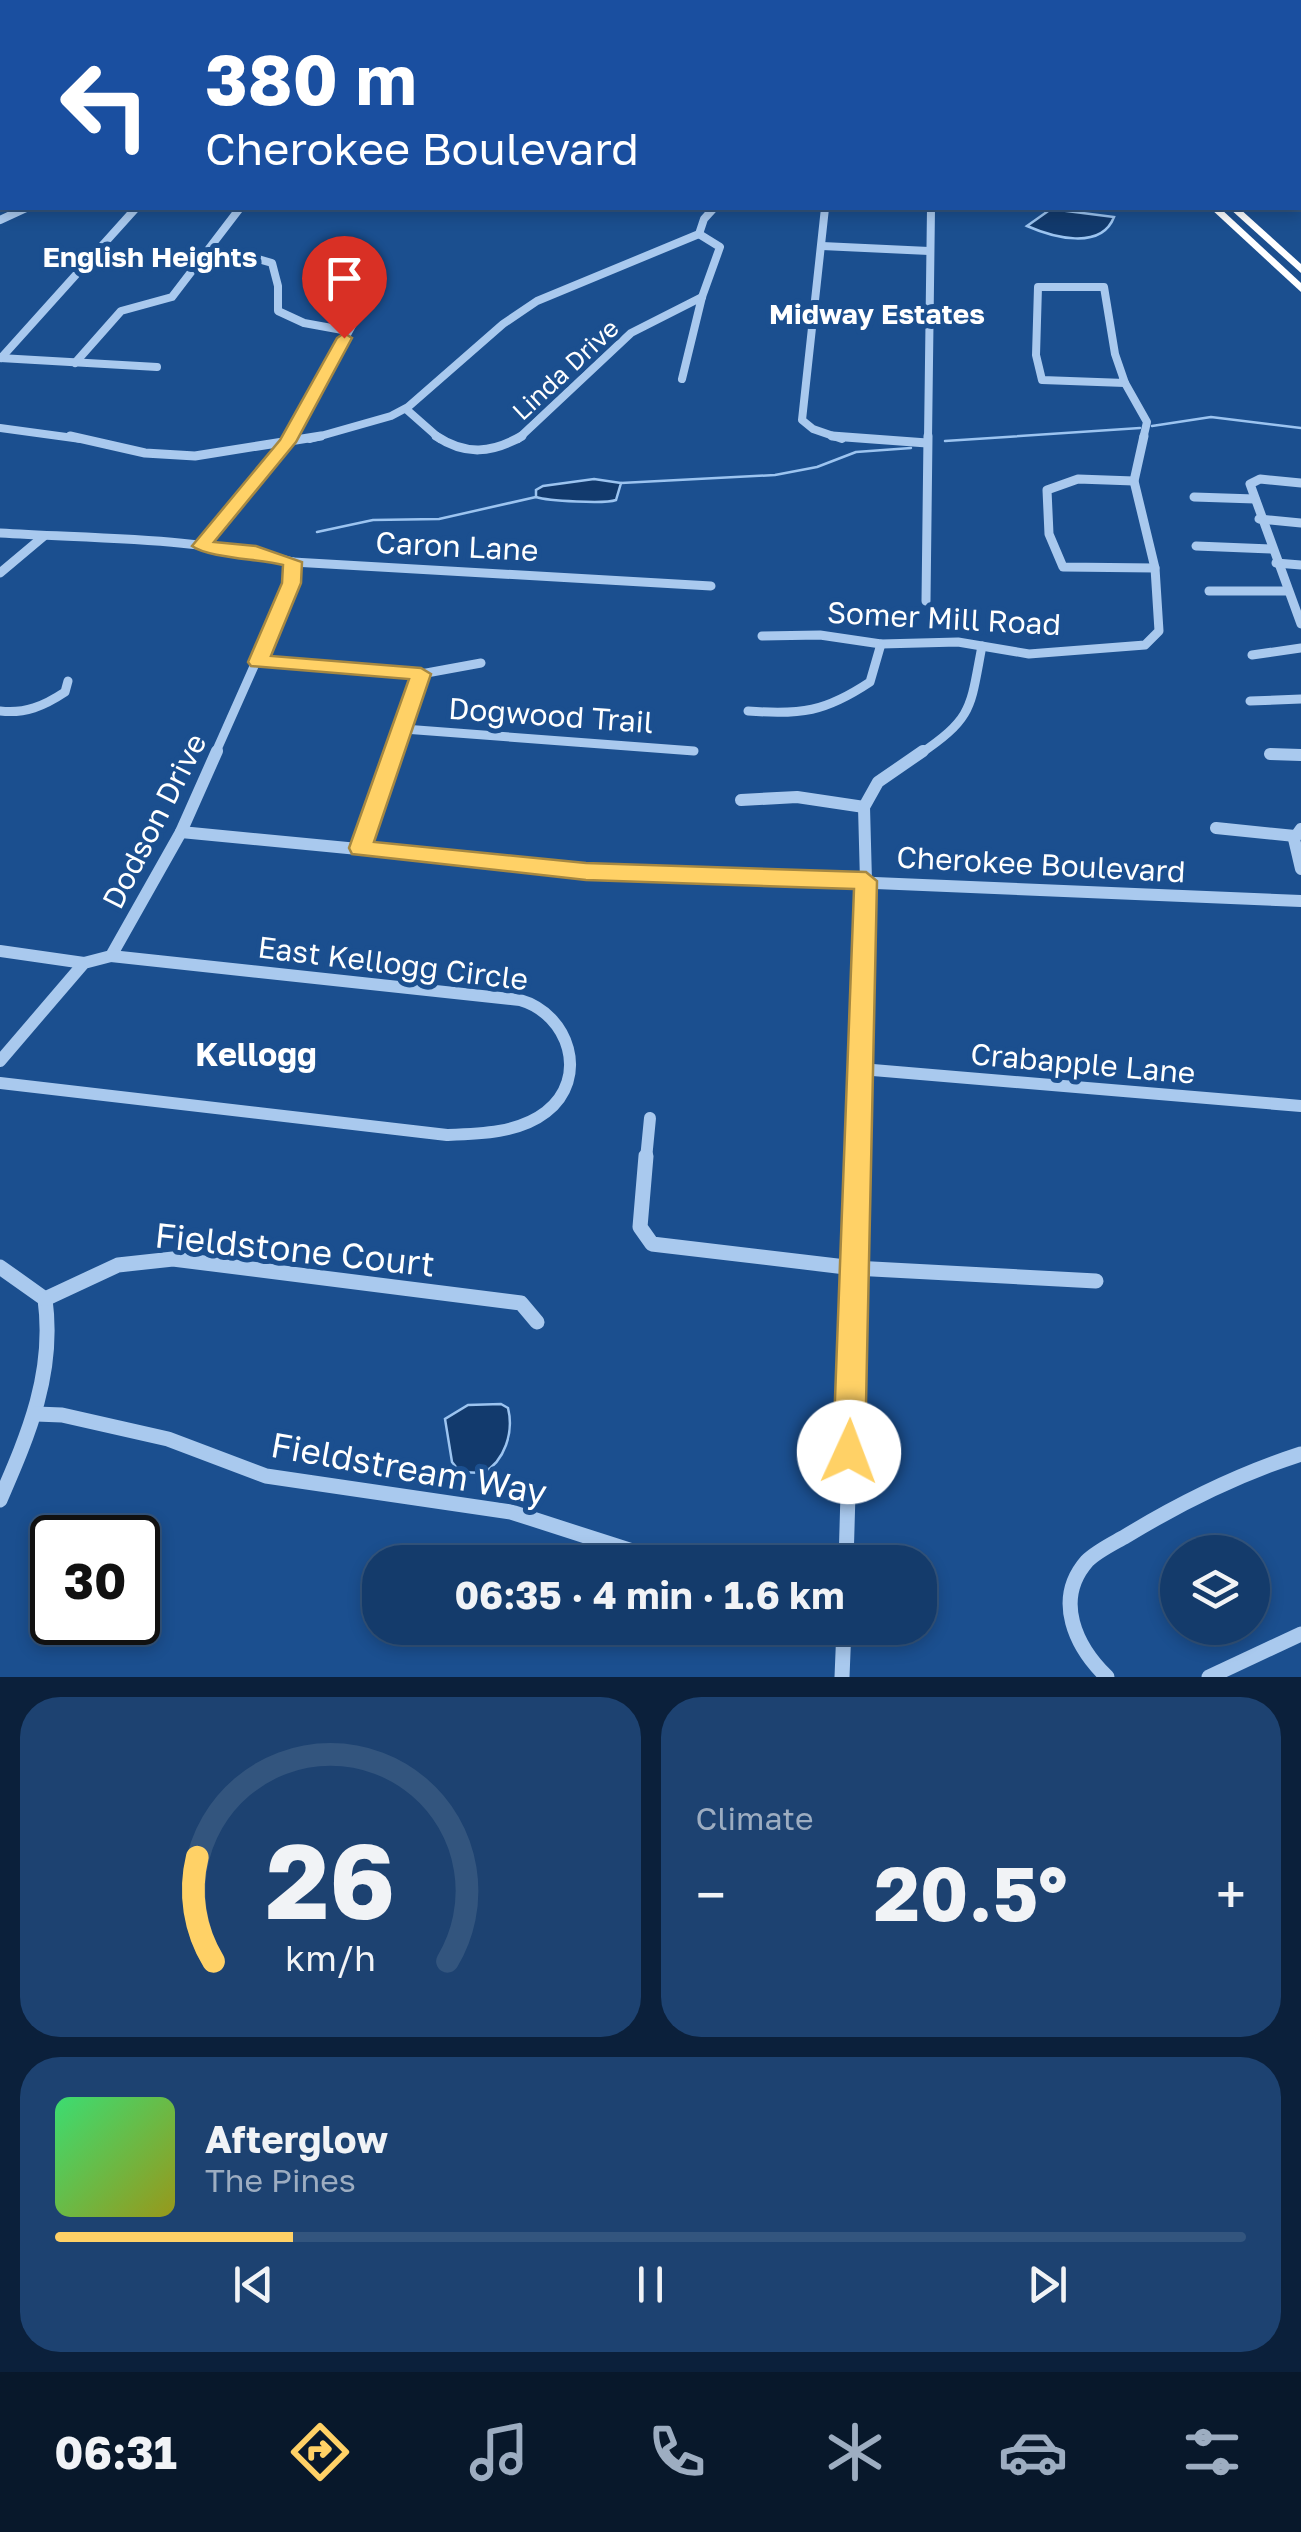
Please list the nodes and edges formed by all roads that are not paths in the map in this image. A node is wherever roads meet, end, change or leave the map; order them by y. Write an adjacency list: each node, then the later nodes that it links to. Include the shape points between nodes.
1 (134, 210): 17 (street)
2 (238, 210): 11 (street)
3 (712, 210): 8 (street)
4 (826, 210): 9 (street)
5 (931, 210): 10 (street)
6 (1217, 210): 14 (highway)
7 (1236, 210): 12 (highway)
8 (699, 234): 15 (street, via 720,248); 22 (street, via 541,298)
9 (822, 246): 10 (street); 25 (street, via 802,420 811,430 838,437)
10 (929, 252): 25 (street)
11 (202, 256): 16 (street, via 272,263 278,311); 18 (street, via 172,297 121,311)
12 (1301, 270)
13 (374, 285): 16 (street)
14 (1301, 289)
15 (702, 296): 20 (street); 22 (street, Linda Drive, via 631,333 506,447 455,449)
16 (348, 331): 24 (street)
17 (1, 358): 18 (street)
18 (74, 363): 19 (street)
19 (156, 367)
20 (682, 379)
21 (1124, 384): 21 (street, Somer Mill Road, via 1104,287 1038,287 1042,380); 26 (street, Somer Mill Road, via 1147,422)
22 (406, 409): 24 (street)
23 (0, 428): 24 (street, via 44,430 167,456)
24 (288, 442): 34 (street)
25 (926, 442): 45 (street)
26 (1134, 481): 40 (street, Somer Mill Road); 40 (street, via 1058,482 1048,490 1050,534 1062,566)
27 (1301, 482): 29 (street, via 1260,479 1250,484)
28 (1194, 497): 29 (street)
29 (1255, 498): 30 (street)
30 (1259, 519): 31 (street); 36 (street)
31 (1301, 523)
32 (0, 533): 33 (street, Caron Lane)
33 (44, 536): 34 (street, Caron Lane); 41 (street)
34 (201, 546): 37 (street, Caron Lane)
35 (1196, 546): 36 (street)
36 (1270, 549): 38 (street)
37 (293, 562): 42 (street, Caron Lane); 52 (street, Dodson Drive, via 291,583)
38 (1276, 564): 39 (street); 43 (street)
39 (1301, 565)
40 (1155, 568): 49 (street, Somer Mill Road, via 1158,631 1144,644 1029,654)
41 (0, 572)
42 (711, 586)
43 (1286, 590): 44 (street); 46 (street)
44 (1209, 591)
45 (926, 601)
46 (1301, 624)
47 (762, 636): 48 (street, Somer Mill Road)
48 (881, 644): 49 (street, Somer Mill Road); 59 (street, via 870,682 832,708 811,714)
49 (982, 646): 65 (street, via 969,712 955,730 878,782)
50 (1301, 648): 51 (street)
51 (1252, 654)
52 (258, 662): 54 (street); 67 (street, Dodson Drive)
53 (481, 664): 54 (street)
54 (421, 674): 60 (street)
55 (68, 681): 58 (street, via 65,692 39,707)
56 (1301, 699): 57 (street)
57 (1250, 701)
58 (0, 711)
59 (748, 711)
60 (404, 729): 61 (street, Dogwood Trail); 69 (street)
61 (694, 751)
62 (1270, 754): 63 (street)
63 (1301, 755)
64 (740, 800): 65 (street, via 797,797)
65 (864, 807): 71 (street)
66 (1216, 828): 68 (street)
67 (181, 832): 69 (street, Cherokee Boulevard); 74 (street, Dodson Drive)
68 (1298, 833): 70 (street)
69 (360, 848): 71 (street, Cherokee Boulevard, via 586,871)
70 (1301, 869)
71 (866, 881): 72 (street, Cherokee Boulevard); 77 (street)
72 (1301, 900)
73 (0, 951): 75 (street)
74 (111, 956): 75 (street, Dodson Drive); 78 (street, East Kellogg Circle, via 509,997 553,1016 571,1061 569,1086 542,1116 508,1129 447,1135)
75 (84, 964): 76 (street)
76 (0, 1061)
77 (861, 1069): 79 (street, Crabapple Lane); 82 (street)
78 (0, 1083)
79 (1301, 1106)
80 (650, 1118): 82 (street, via 640,1226 652,1244)
81 (0, 1266): 84 (street)
82 (854, 1268): 83 (street); 90 (street)
83 (1096, 1281)
84 (45, 1299): 85 (street, Fieldstone Court, via 118,1265 173,1259 521,1303); 86 (street, via 51,1365)
85 (537, 1322)
86 (36, 1414): 88 (street); 89 (street, Fieldstream Way, via 168,1440 266,1476 511,1512)
87 (1301, 1454): 94 (street, via 1189,1497 1089,1559 1071,1586 1070,1621 1078,1645)
88 (0, 1500)
89 (614, 1545)
90 (846, 1545)
91 (1301, 1634): 95 (street)
92 (843, 1645): 93 (street)
93 (842, 1677)
94 (1106, 1677)
95 (1208, 1677)

